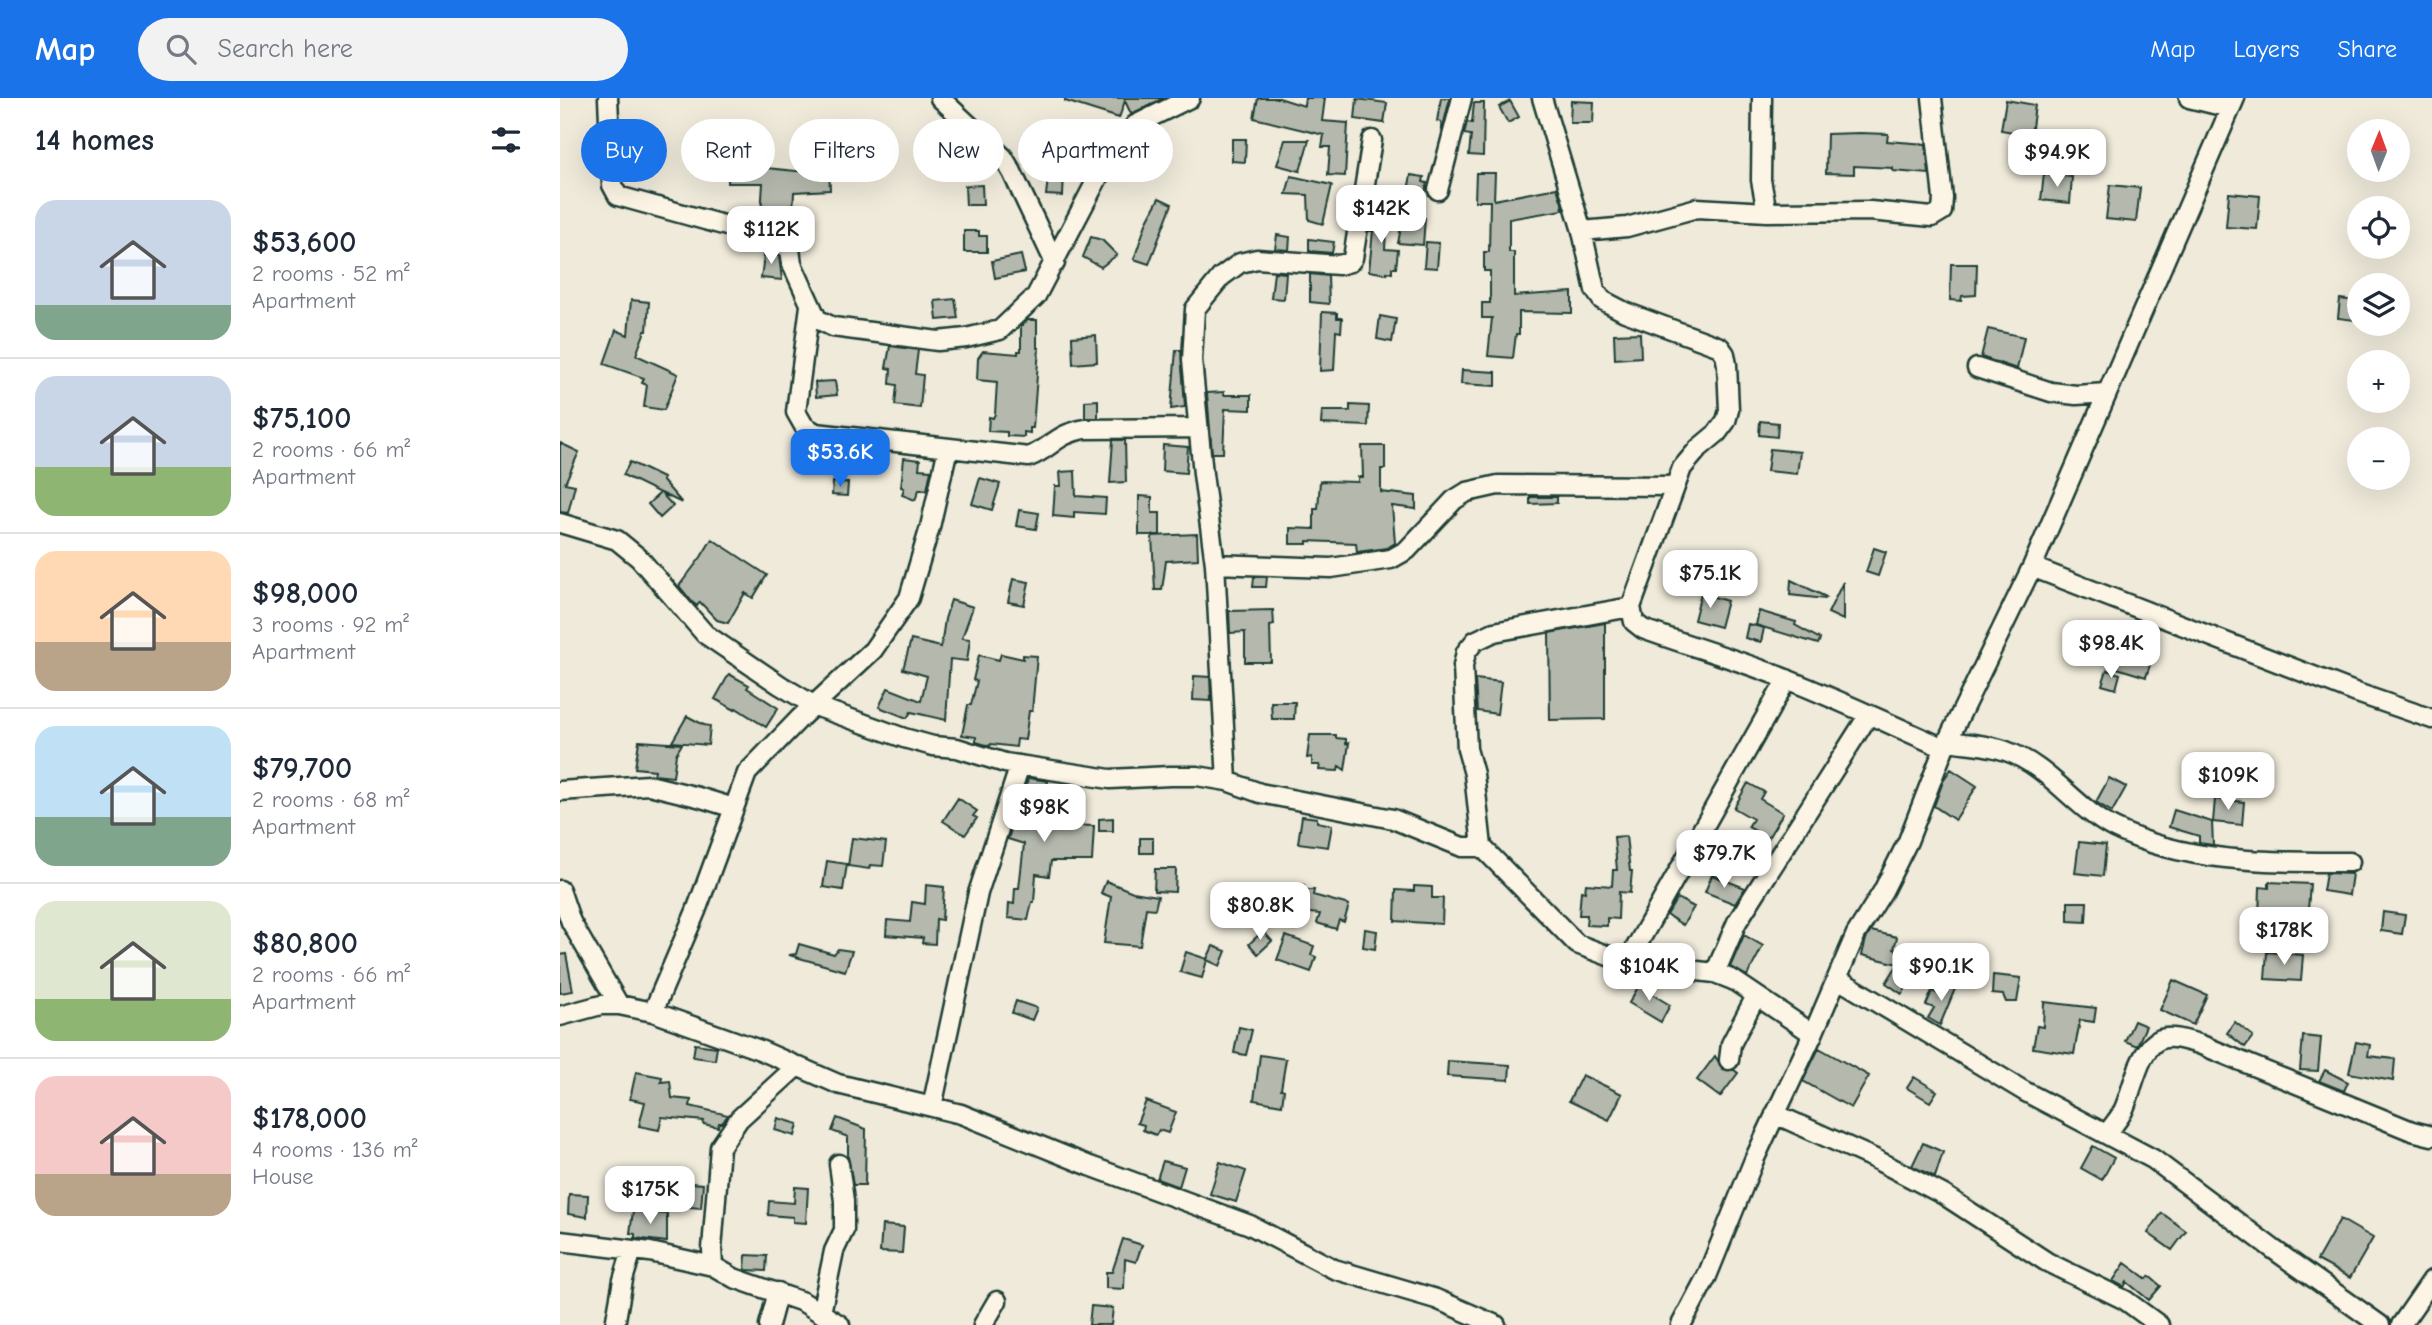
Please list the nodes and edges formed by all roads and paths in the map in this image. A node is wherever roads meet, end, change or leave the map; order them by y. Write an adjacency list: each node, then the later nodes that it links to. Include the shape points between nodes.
1 (608, 98): 15 (street, via 612,185 618,196 770,238 790,248)
2 (940, 98): 14 (street, via 1003,157)
3 (1190, 98): 14 (street, via 1135,125 1102,170)
4 (1462, 98): 11 (street)
5 (1542, 98): 13 (street)
6 (1762, 98): 12 (street, via 1761,180)
7 (1932, 98): 12 (street, via 1943,198 1938,215)
8 (2189, 98): 9 (street)
9 (2232, 103): 17 (street)
10 (1372, 140): 18 (street, via 1350,262 1257,259 1240,263 1221,277 1195,309 1192,360)
11 (1438, 190)
12 (1767, 212): 13 (street, via 1697,208 1626,227)
13 (1582, 231): 20 (street, via 1595,290 1602,300 1720,347 1726,354 1726,421 1682,468)
14 (1055, 263): 15 (street, via 1036,296 1000,330 967,338 938,341 833,327 817,319)
15 (810, 306): 19 (street, via 796,412 804,426 816,433)
16 (1978, 368): 17 (street, via 2051,392)
17 (2107, 393): 23 (street)
18 (1199, 428): 19 (street, via 1085,429 1068,432 1029,457); 22 (street)
19 (948, 447): 26 (street, via 909,598 873,650)
20 (1675, 486): 22 (street, via 1498,485 1454,500 1407,550 1391,559 1331,568); 24 (street)
21 (560, 523): 26 (street, via 617,540 639,558 705,634)
22 (1215, 564): 31 (street)
23 (2032, 567): 28 (street); 29 (street)
24 (1631, 607): 25 (street, via 1634,622 1643,629); 34 (street, via 1494,632 1475,641 1466,652 1462,685 1467,749)
25 (1787, 679): 27 (street); 37 (street)
26 (815, 706): 30 (street, via 904,738); 33 (street, via 747,773)
27 (1868, 716): 29 (street); 38 (street, via 1737,922)
28 (2432, 719)
29 (1946, 745): 35 (street, via 2006,751 2046,773 2113,827 2161,846 2257,860); 39 (street, via 1908,841 1856,934)
30 (1020, 765): 31 (street, via 1110,779 1184,776); 47 (street, via 978,893)
31 (1227, 781): 34 (street, via 1260,793 1393,819 1462,847)
32 (560, 791): 33 (street, via 649,785)
33 (734, 808): 42 (street)
34 (1482, 847): 37 (street, via 1577,944)
35 (2350, 862)
36 (560, 890): 41 (street, via 571,922)
37 (1627, 963): 38 (street)
38 (1715, 973): 40 (street)
39 (1838, 979): 44 (street); 49 (street, via 2024,1091)
40 (1756, 996): 44 (street); 45 (street, via 1731,1044)
41 (619, 1005): 42 (street); 43 (street)
42 (653, 1012): 46 (street)
43 (560, 1016)
44 (1814, 1034): 48 (street)
45 (1729, 1060)
46 (797, 1066): 47 (street, via 838,1084); 54 (street, via 739,1119 720,1147)
47 (932, 1107): 63 (street, via 961,1114 1250,1225 1334,1269 1436,1299)
48 (1775, 1114): 64 (street, via 1707,1276); 65 (street, via 1873,1157 1944,1195 2047,1262 2125,1300)
49 (2107, 1134): 50 (street, via 2122,1112 2151,1046 2162,1038 2175,1038); 66 (street, via 2153,1159)
50 (2432, 1136)
51 (839, 1164): 58 (street, via 844,1230 834,1251)
52 (560, 1241): 53 (street)
53 (632, 1250): 54 (street); 59 (street)
54 (713, 1266): 56 (street)
55 (2432, 1280): 67 (street)
56 (778, 1292): 58 (street); 60 (street)
57 (997, 1301): 62 (street)
58 (821, 1313): 61 (street)
59 (615, 1325)
60 (769, 1325)
61 (840, 1325)
62 (983, 1325)
63 (1496, 1325)
64 (1681, 1325)
65 (2159, 1325)
66 (2380, 1325)
67 (2401, 1325)

